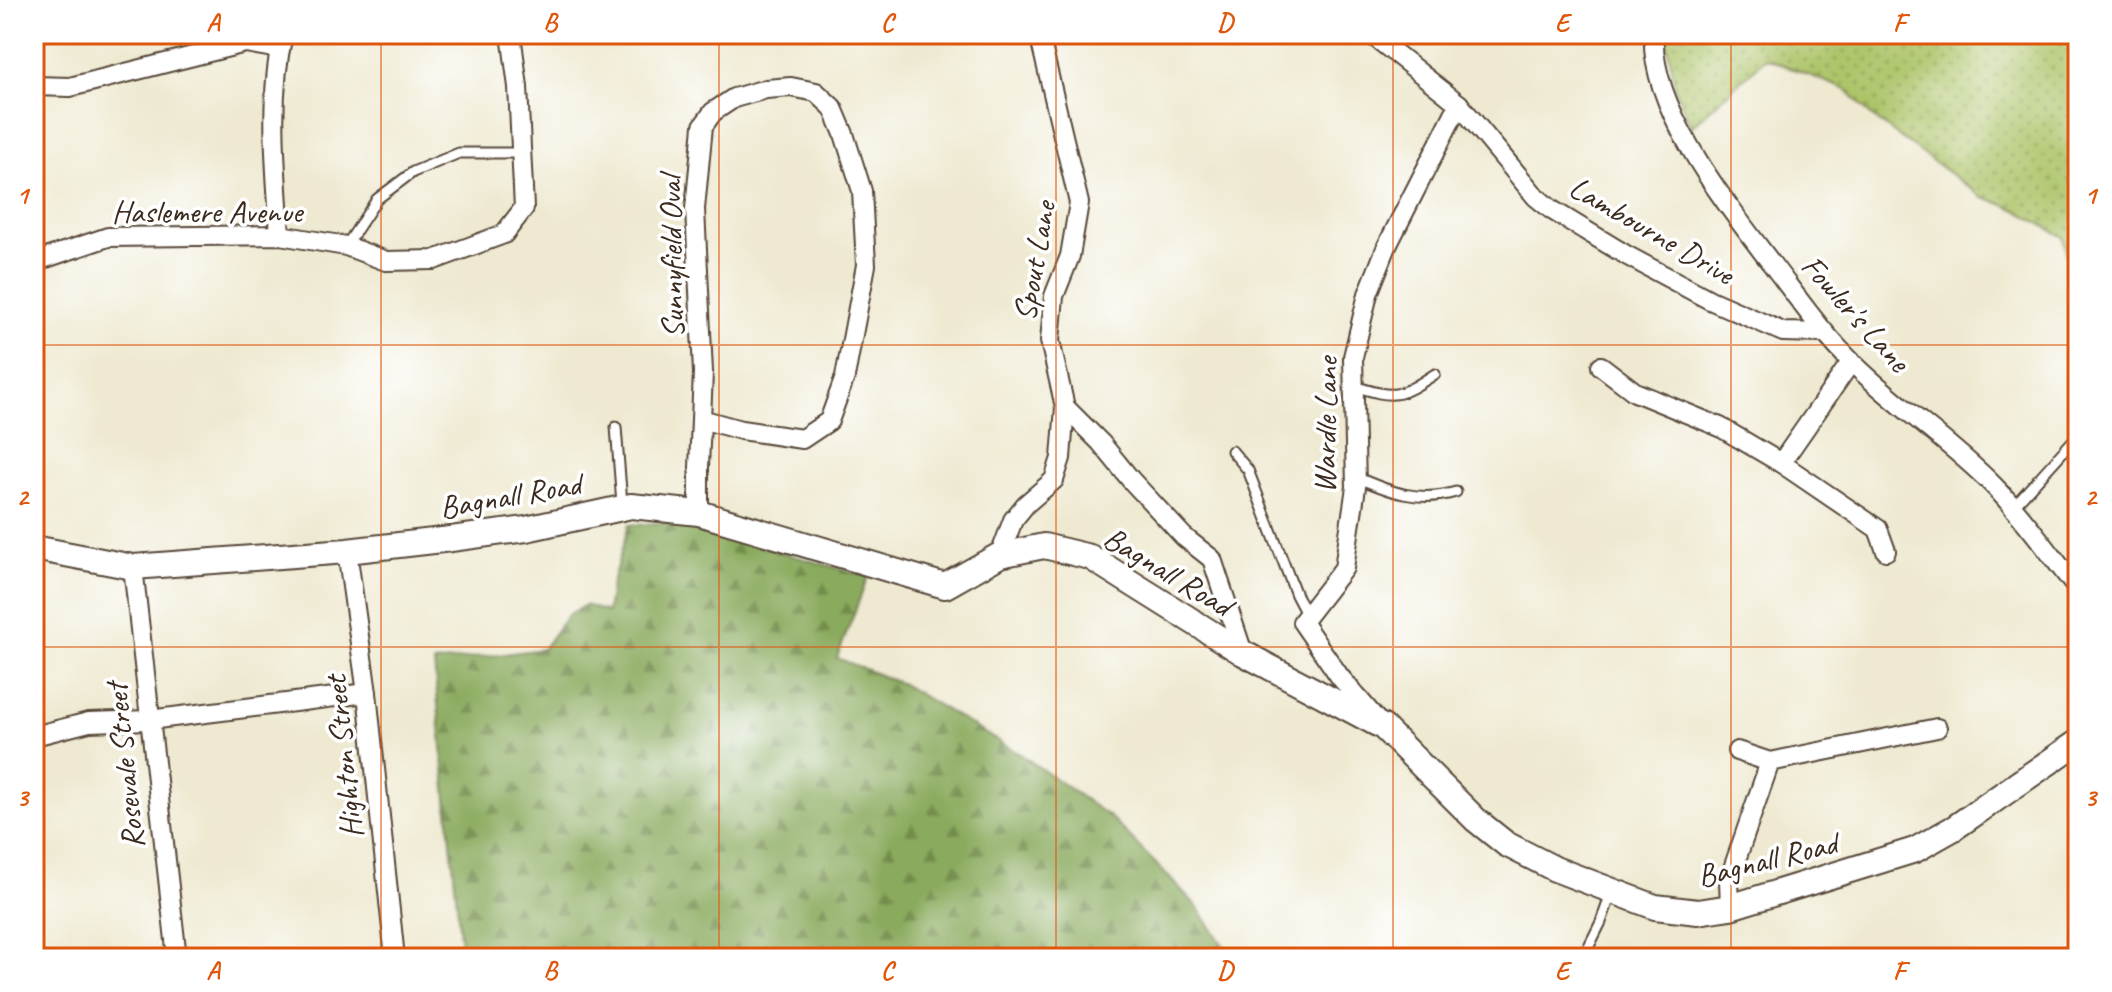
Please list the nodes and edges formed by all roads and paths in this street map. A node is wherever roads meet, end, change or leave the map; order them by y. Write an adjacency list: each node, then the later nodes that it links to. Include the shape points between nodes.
1 (511, 34): 8 (street, Haslemere Avenue)
2 (1039, 34): 17 (street, Spout Lane, via 1079,203 1070,256 1054,296 1050,341)
3 (1371, 34): 7 (street, Lambourne Drive)
4 (1654, 34): 12 (street, Fowler's Lane, via 1664,93 1683,137 1721,197)
5 (282, 42): 6 (street, via 245,43 70,87); 9 (street, via 274,141)
6 (34, 86)
7 (1459, 104): 12 (street, Lambourne Drive, via 1552,210 1710,300 1783,332); 16 (street, Wardle Lane, via 1368,294 1353,357)
8 (520, 153): 10 (lane, via 459,153 413,172 377,199); 10 (street, Haslemere Avenue, via 524,208 504,234 434,260 386,261)
9 (280, 235): 10 (street, Haslemere Avenue); 11 (street, Haslemere Avenue, via 108,237)
10 (346, 246)
11 (34, 262)
12 (1824, 333): 13 (street, Fowler's Lane)
13 (1851, 362): 22 (street); 26 (street, Fowler's Lane, via 1993,485)
14 (1601, 366): 22 (street, via 1635,392 1720,427)
15 (1435, 374): 16 (lane, via 1405,394 1385,396)
16 (1354, 386): 23 (street, Wardle Lane)
17 (1065, 407): 31 (street, Spout Lane, via 1054,480 1013,520); 35 (street, via 1184,537 1212,559)
18 (701, 419): 18 (street, Sunnyfield Oval, via 802,439 829,421 845,377 866,265 862,191 833,108 816,92 791,87 734,98 703,126 695,209); 27 (street, Sunnyfield Oval)
19 (616, 427): 25 (lane)
20 (2078, 435): 26 (lane)
21 (1232, 451): 34 (lane, via 1248,470)
22 (1781, 463): 30 (street, via 1878,529)
23 (1356, 477): 24 (lane, via 1411,497); 34 (street, Wardle Lane, via 1344,568)
24 (1456, 492)
25 (623, 508): 27 (street, Bagnall Road); 29 (street, Bagnall Road, via 526,529)
26 (2012, 508): 33 (street, Fowler's Lane)
27 (699, 513): 31 (street, Bagnall Road, via 945,586)
28 (34, 548): 32 (street, Bagnall Road)
29 (347, 551): 32 (street, Bagnall Road); 36 (street, Highton Street)
30 (1886, 551)
31 (1000, 555): 35 (street, Bagnall Road, via 1044,546 1090,557)
32 (133, 567): 37 (street, Rosevale Street)
33 (2078, 590)
34 (1307, 616): 38 (street, via 1302,622)
35 (1243, 653): 38 (street, Bagnall Road)
36 (367, 693): 37 (street); 47 (street, Highton Street)
37 (149, 720): 40 (street, via 89,722); 46 (street, Rosevale Street)
38 (1383, 727): 44 (street, Bagnall Road, via 1506,844)
39 (1937, 728): 43 (street)
40 (34, 736)
41 (2078, 742): 45 (street, Bagnall Road, via 1915,850)
42 (1737, 751): 43 (street)
43 (1770, 762): 45 (street, via 1729,880)
44 (1612, 891): 45 (street, Bagnall Road, via 1655,907 1698,912); 48 (lane)
45 (1730, 907)
46 (177, 958)
47 (395, 958)
48 (1583, 958)

